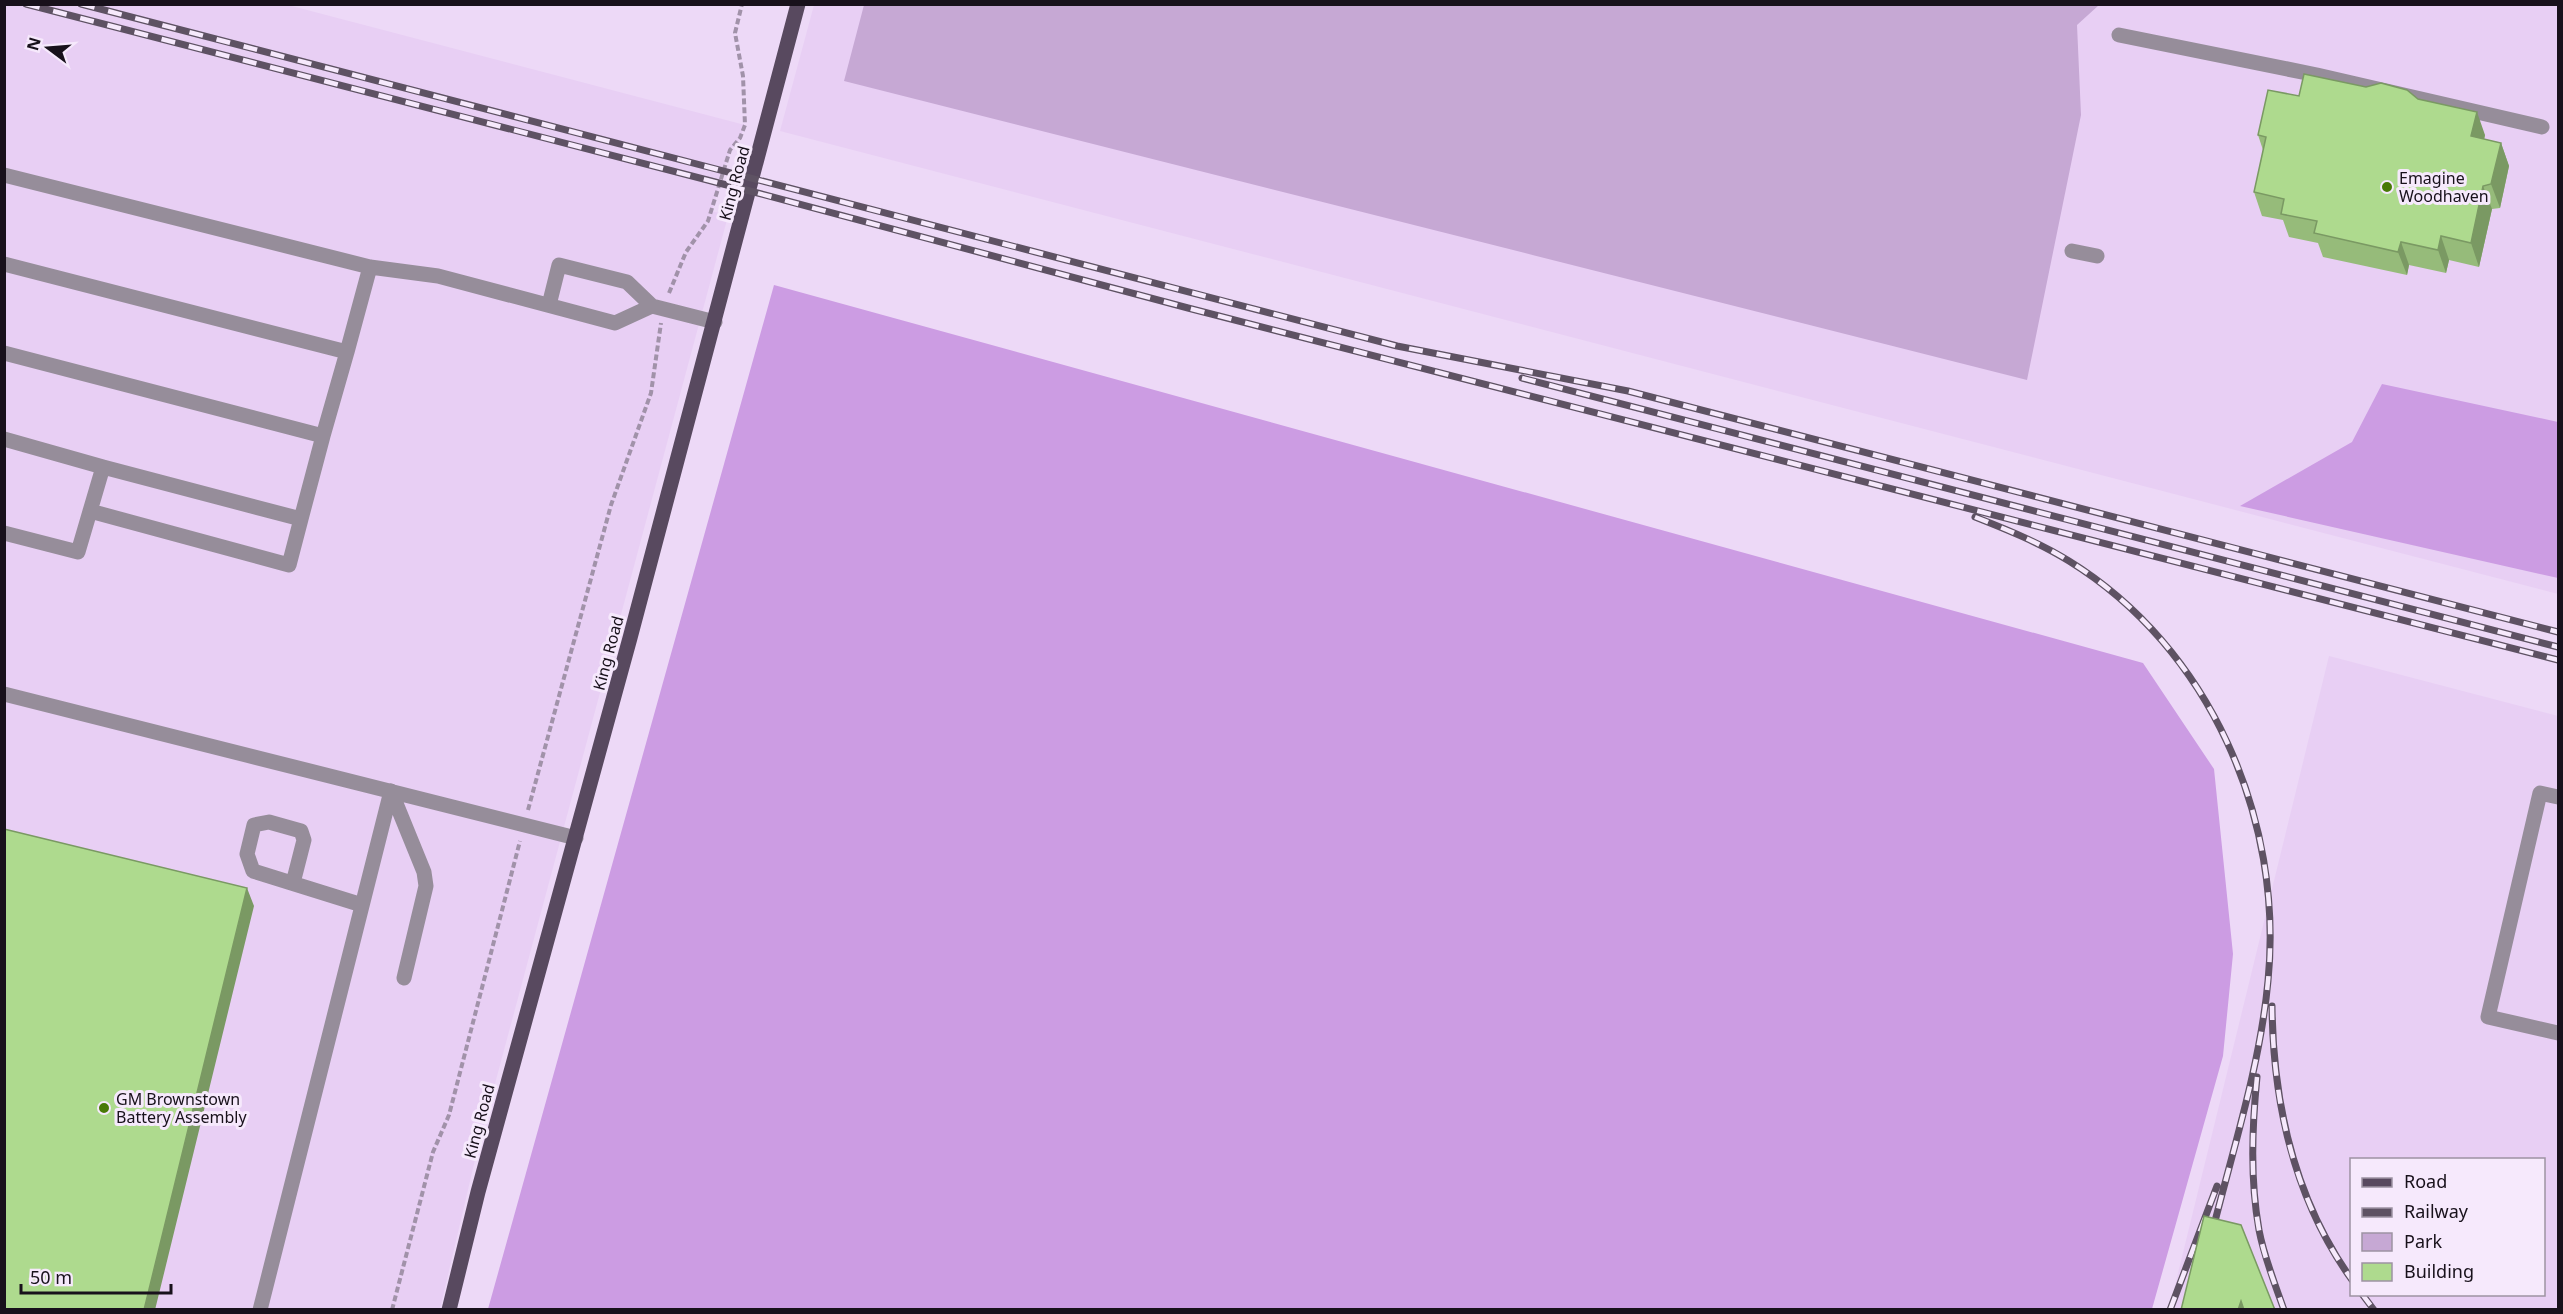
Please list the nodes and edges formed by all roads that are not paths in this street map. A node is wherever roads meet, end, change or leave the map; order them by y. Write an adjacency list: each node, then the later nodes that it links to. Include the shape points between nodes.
1 (798, 4): 11 (main road, King Road)
2 (2119, 34): 3 (lane)
3 (2542, 127)
4 (4, 175): 8 (lane)
5 (2072, 251): 6 (lane)
6 (2097, 256)
7 (4, 264): 12 (lane)
8 (370, 267): 9 (lane, via 438,276); 12 (lane)
9 (549, 305): 10 (lane, via 615,323); 10 (lane, via 559,265 627,282)
10 (658, 308): 11 (lane)
11 (715, 322): 23 (main road, King Road)
12 (347, 352): 14 (lane)
13 (4, 353): 14 (lane)
14 (323, 436): 18 (lane)
15 (4, 439): 16 (lane)
16 (103, 467): 17 (lane); 18 (lane)
17 (90, 511): 18 (lane, via 289,565); 19 (lane, via 78,552)
18 (301, 519)
19 (4, 533)
20 (4, 694): 21 (lane)
21 (391, 791): 23 (lane); 25 (lane); 26 (lane, via 426,886)
22 (2559, 797): 27 (lane, via 2540,794 2488,1017)
23 (576, 838): 29 (main road, King Road)
24 (293, 884): 24 (lane, via 253,871 247,854 254,825 269,822 301,831 304,840); 25 (lane)
25 (362, 905): 28 (lane)
26 (404, 978)
27 (2559, 1033)
28 (260, 1310)
29 (449, 1310)

